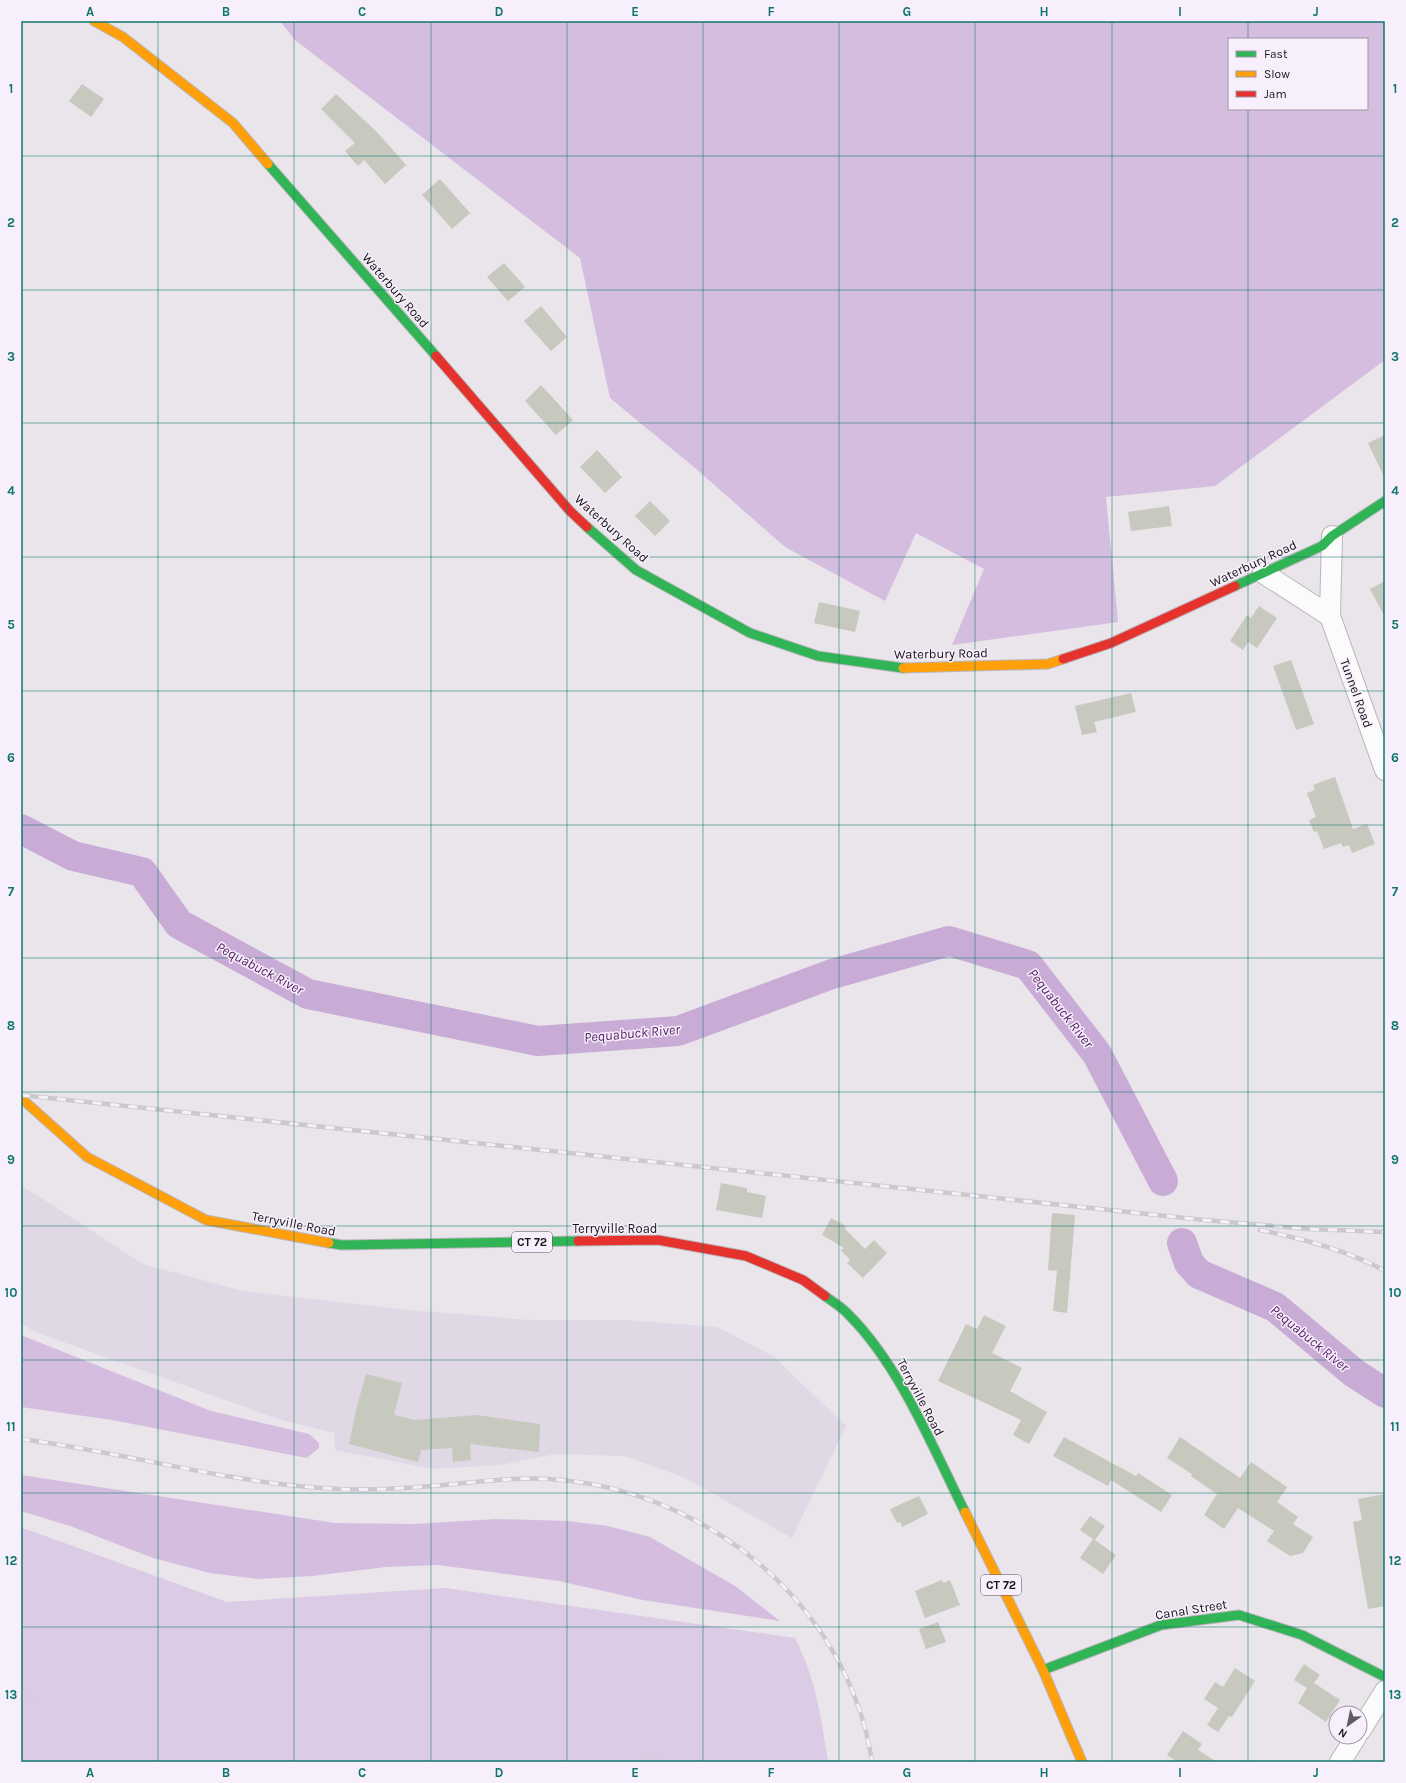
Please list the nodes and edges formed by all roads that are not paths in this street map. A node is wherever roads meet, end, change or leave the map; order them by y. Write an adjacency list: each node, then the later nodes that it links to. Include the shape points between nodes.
1 (94, 21): 4 (main road, Waterbury Road, via 123,37 233,123 570,511 636,570 750,633 818,656 896,668 1048,664 1111,642)
2 (1385, 501): 3 (main road, Waterbury Road)
3 (1327, 541): 4 (main road, Waterbury Road); 5 (street, Tunnel Road)
4 (1263, 573): 5 (street)
5 (1330, 616): 6 (street, Tunnel Road)
6 (1385, 770)
7 (21, 1098): 8 (main road, Terryville Road / CT 72, via 87,1157 206,1220 342,1245 658,1240 746,1256 803,1280 849,1314 893,1371)
8 (1043, 1670): 9 (main road, Canal Street, via 1161,1625 1238,1614 1302,1635); 13 (main road, CT 72)
9 (1385, 1677)
10 (1385, 1691): 11 (street)
11 (1368, 1718)
12 (1351, 1745): 14 (street)
13 (1082, 1762)
14 (1340, 1762)

